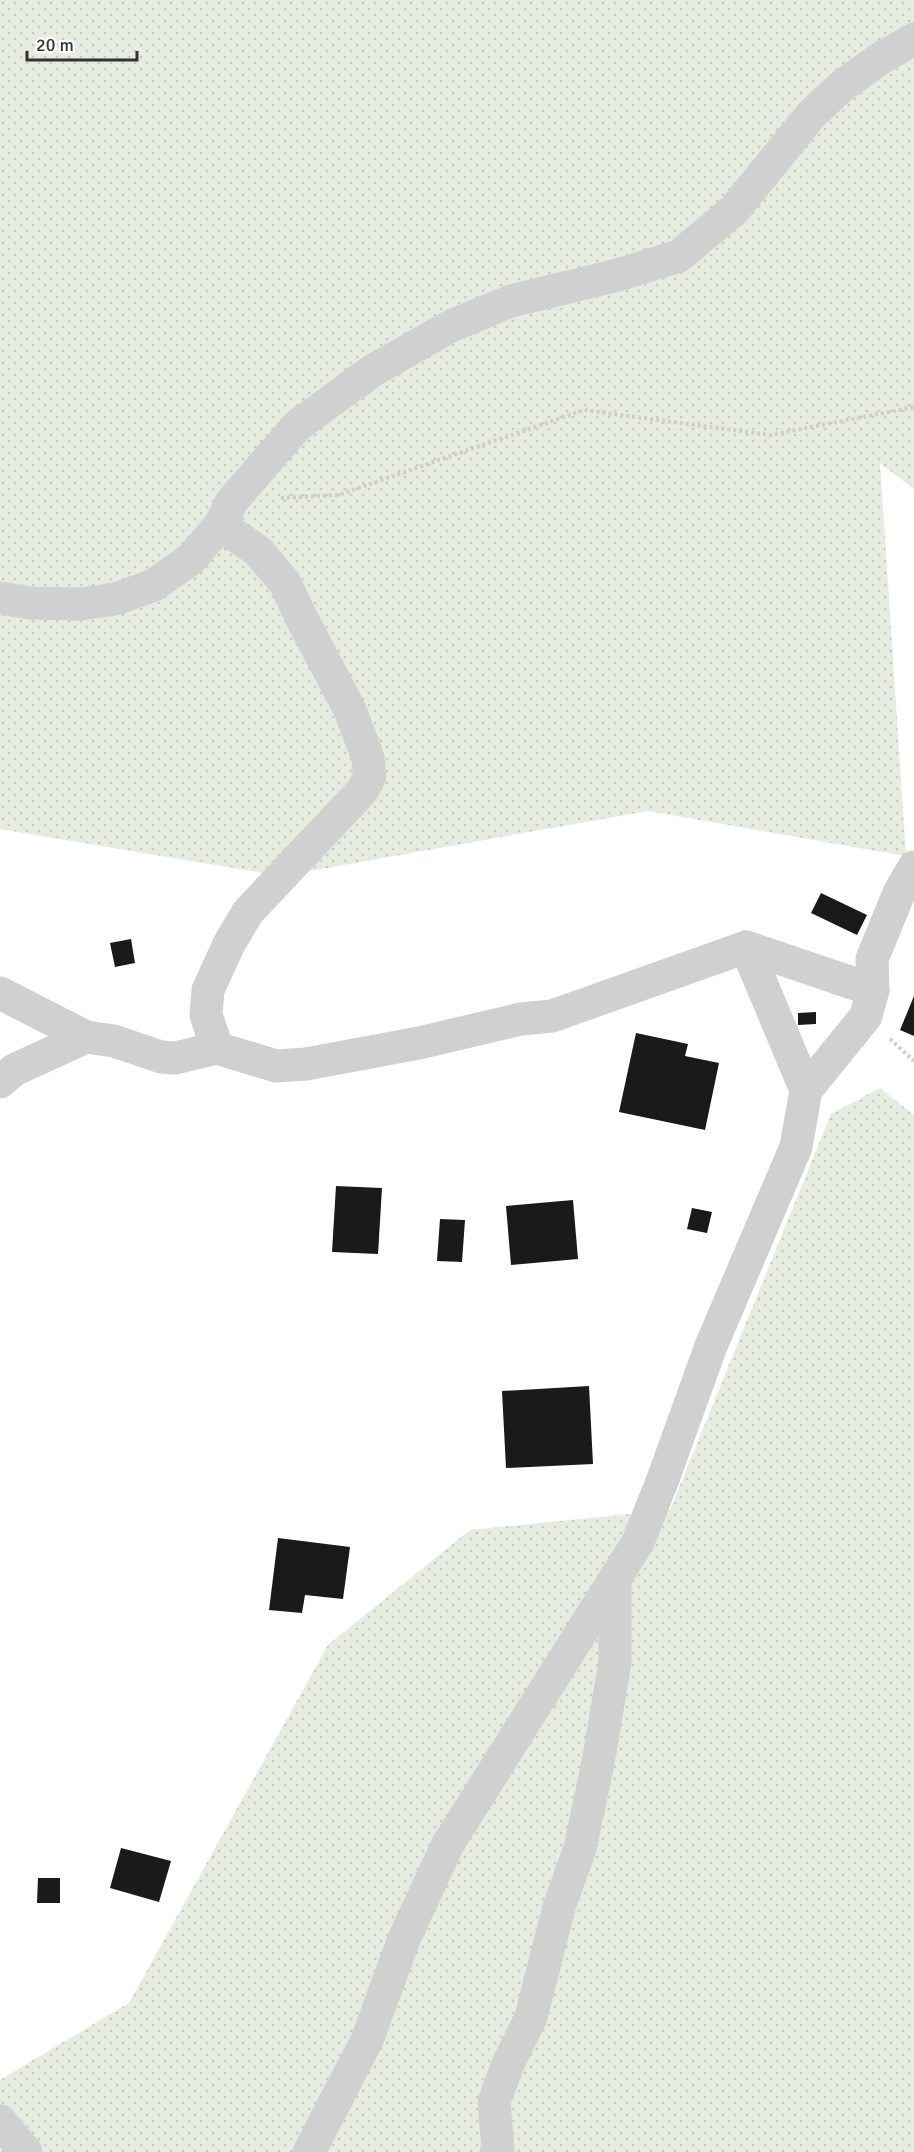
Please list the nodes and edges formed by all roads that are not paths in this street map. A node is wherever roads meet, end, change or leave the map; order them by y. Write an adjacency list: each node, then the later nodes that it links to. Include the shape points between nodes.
1 (914, 39): 2 (street, via 842,86 811,115 734,210 679,256 511,301 451,326 372,371 298,425)
2 (226, 513): 3 (street, via 191,559 154,585 116,599 80,604); 9 (street, via 285,583 350,710 368,758 370,776 362,791 248,912 229,944 208,990 206,1015)
3 (0, 598)
4 (914, 867): 6 (street, via 872,959)
5 (746, 947): 6 (street); 9 (street, via 552,1016 521,1019 419,1043 276,1066); 11 (street)
6 (873, 990): 11 (street, via 866,1016)
7 (0, 993): 8 (street)
8 (86, 1037): 9 (street, via 114,1041 161,1057 175,1058); 10 (street, via 14,1070)
9 (217, 1048)
10 (0, 1082)
11 (806, 1090): 12 (street, via 796,1147 711,1346 638,1542)
12 (615, 1578): 15 (street, via 448,1844 404,1939 367,2040); 16 (street, via 615,1662 598,1763 580,1848 559,1907 531,2017 495,2102)
13 (0, 2121): 14 (street)
14 (26, 2152)
15 (309, 2152)
16 (496, 2152)

